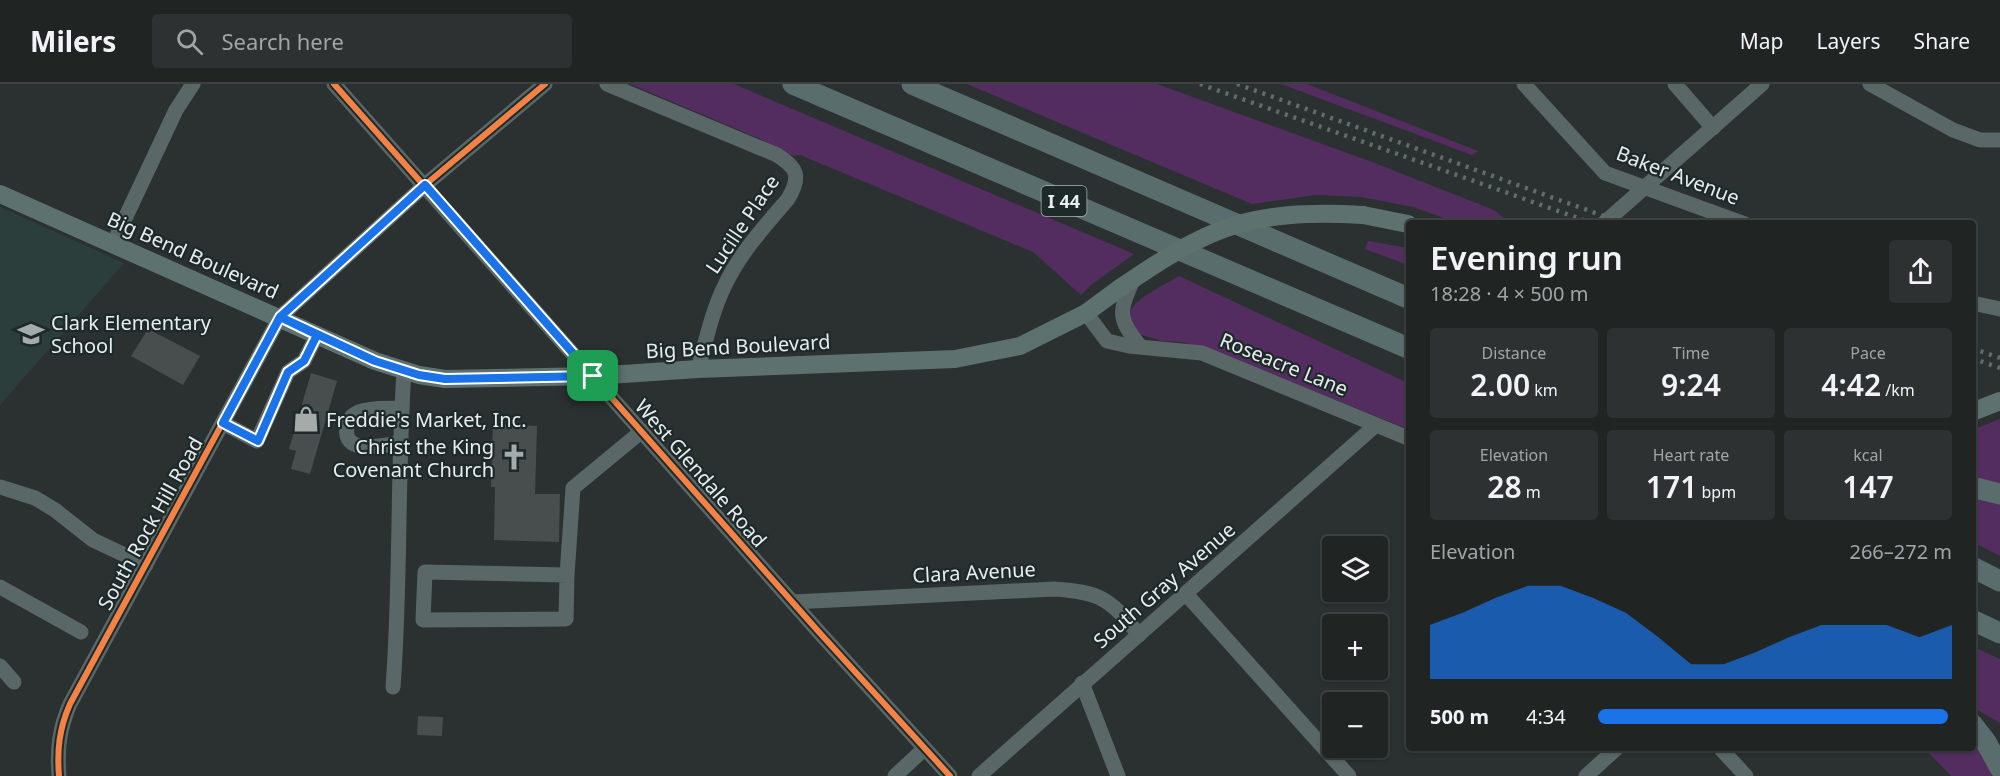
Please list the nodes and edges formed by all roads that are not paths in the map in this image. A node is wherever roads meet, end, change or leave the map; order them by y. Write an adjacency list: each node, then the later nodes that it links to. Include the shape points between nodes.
1 (193, 84): 19 (street, via 176,110)
2 (334, 84): 13 (street, West Glendale Road)
3 (545, 84): 13 (street, South Rock Hill Road)
4 (607, 84): 29 (street, Lucille Place, via 777,154 795,171 795,188 736,264 725,286)
5 (794, 84): 28 (highway, I 44)
6 (912, 84): 21 (highway, I 44)
7 (1524, 84): 14 (street, Baker Avenue, via 1605,173)
8 (1675, 84): 11 (street)
9 (1762, 84): 11 (street)
10 (1870, 84): 12 (street, via 1953,130 1980,140)
11 (1713, 128): 14 (street)
12 (1999, 139)
13 (425, 185): 25 (street, South Rock Hill Road); 31 (street, West Glendale Road)
14 (1644, 188): 16 (street); 17 (street, Baker Avenue)
15 (0, 194): 19 (main road, Big Bend Boulevard)
16 (1608, 220)
17 (1734, 220)
18 (1406, 224): 20 (main road, Big Bend Boulevard, bridge, via 1317,212 1261,220 1217,231)
19 (113, 244): 25 (main road, Big Bend Boulevard)
20 (1127, 284): 24 (main road, Big Bend Boulevard); 27 (street, via 1121,318)
21 (1406, 297)
22 (1976, 304): 23 (street)
23 (2000, 309)
24 (1086, 313): 27 (street, Roseacre Lane, via 1107,341); 29 (main road, Big Bend Boulevard, via 1020,346 955,359)
25 (280, 317): 26 (main road, Big Bend Boulevard); 35 (street, South Rock Hill Road)
26 (317, 335): 30 (main road, Big Bend Boulevard); 35 (street, via 304,361 288,372 258,441)
27 (1140, 346): 36 (street, Roseacre Lane, via 1202,353)
28 (1406, 347)
29 (698, 369): 31 (main road, Big Bend Boulevard)
30 (404, 371): 31 (main road, Big Bend Boulevard, via 445,379); 33 (street)
31 (593, 376): 37 (street, West Glendale Road)
32 (2000, 401): 34 (main road)
33 (402, 408): 39 (street); 39 (street, via 359,412 348,422 346,433 349,440 362,447)
34 (1976, 410)
35 (223, 423): 43 (street, South Rock Hill Road)
36 (1376, 425): 38 (street, Roseacre Lane); 48 (street, South Gray Avenue)
37 (642, 431): 45 (street, via 573,488); 49 (street, West Glendale Road)
38 (1406, 437)
39 (400, 443): 57 (street, via 398,625)
40 (0, 487): 43 (street, via 36,498 93,540)
41 (1976, 488): 42 (highway)
42 (2000, 494)
43 (146, 565): 65 (street, South Rock Hill Road, via 70,704 61,726)
44 (1976, 569): 46 (highway)
45 (567, 575): 45 (street, via 425,572 423,620 566,619)
46 (2000, 581)
47 (0, 587): 51 (street)
48 (1186, 594): 53 (street, South Gray Avenue); 70 (street)
49 (793, 602): 53 (street, Clara Avenue, via 1054,589 1086,591 1117,608); 61 (street, West Glendale Road)
50 (1976, 622): 52 (highway)
51 (81, 632)
52 (2000, 633)
53 (1139, 635): 56 (street, South Gray Avenue)
54 (0, 666): 55 (street)
55 (14, 682)
56 (1082, 683): 68 (street, South Gray Avenue); 69 (street)
57 (393, 687)
58 (1976, 718): 60 (highway)
59 (1976, 729): 64 (highway)
60 (2000, 733)
61 (924, 749): 66 (street); 67 (street, West Glendale Road)
62 (1614, 751): 71 (street)
63 (1723, 751): 72 (street)
64 (2000, 768)
65 (58, 776)
66 (895, 776)
67 (950, 776)
68 (979, 776)
69 (1118, 776)
70 (1349, 776)
71 (1586, 776)
72 (1746, 776)

